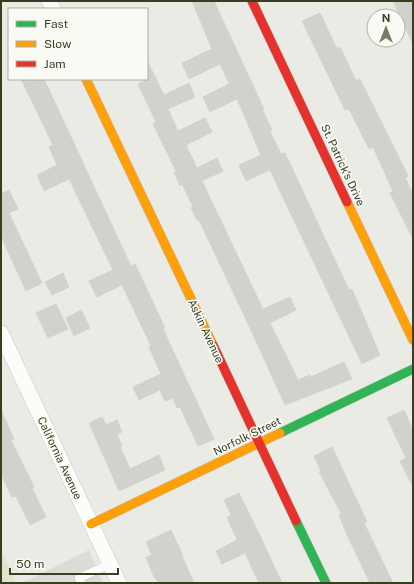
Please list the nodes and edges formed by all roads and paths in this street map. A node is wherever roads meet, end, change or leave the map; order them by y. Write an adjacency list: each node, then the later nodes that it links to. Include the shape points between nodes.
1 (252, 1): 4 (street, St. Patrick's Drive)
2 (86, 80): 6 (street, Askin Avenue)
3 (1, 333): 7 (street, California Avenue)
4 (413, 340)
5 (413, 369): 6 (street, Norfolk Street)
6 (260, 443): 7 (street, Norfolk Street); 11 (street, Askin Avenue)
7 (91, 524): 8 (street, California Avenue)
8 (110, 564): 9 (lane, via 79,578); 10 (street, California Avenue)
9 (81, 583)
10 (119, 583)
11 (326, 583)

